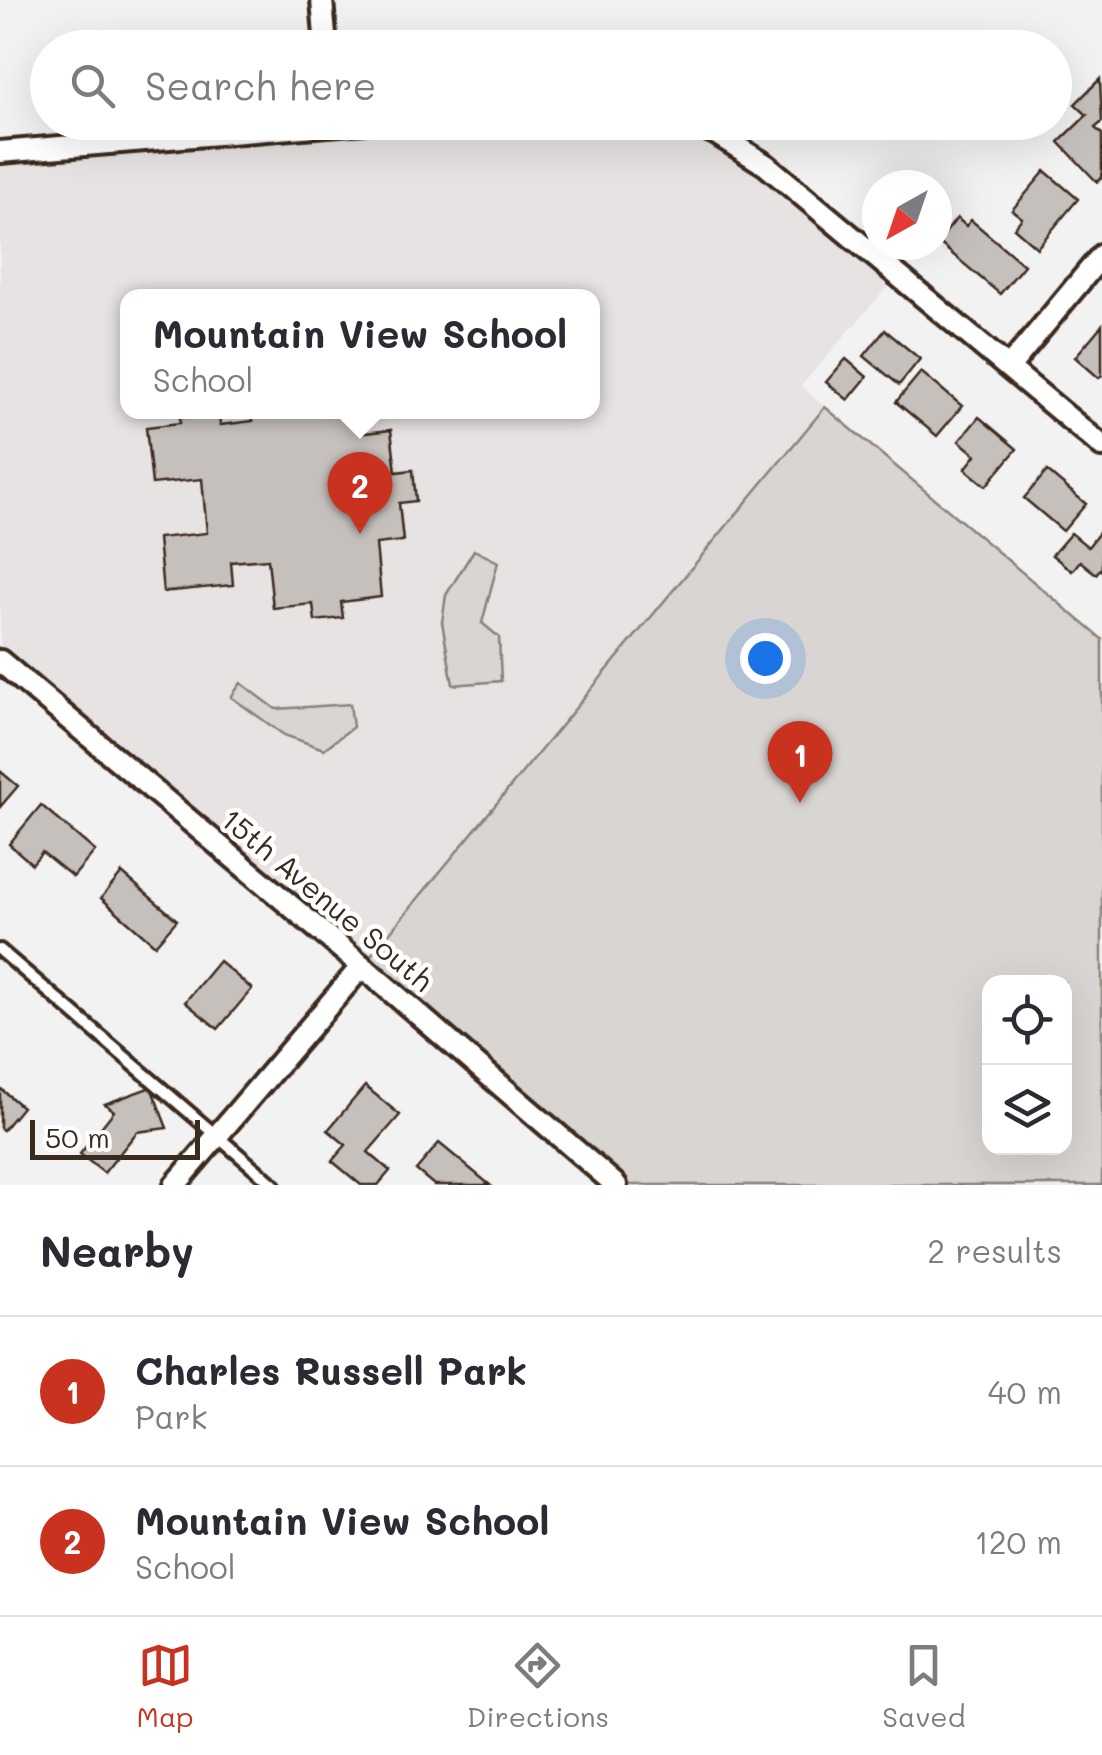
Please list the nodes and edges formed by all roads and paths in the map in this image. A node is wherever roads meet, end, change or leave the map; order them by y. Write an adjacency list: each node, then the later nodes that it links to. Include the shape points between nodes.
1 (322, 0): 2 (street)
2 (324, 30)
3 (143, 140): 5 (street)
4 (726, 140): 7 (street, via 766,165)
5 (0, 152)
6 (1102, 254): 7 (street)
7 (1008, 367): 8 (street)
8 (1102, 446)
9 (0, 661): 11 (street, 15th Avenue South)
10 (0, 950): 12 (lane)
11 (362, 966): 12 (street); 15 (street, 15th Avenue South)
12 (217, 1136): 13 (street); 14 (lane)
13 (175, 1185)
14 (274, 1185)
15 (616, 1185)

